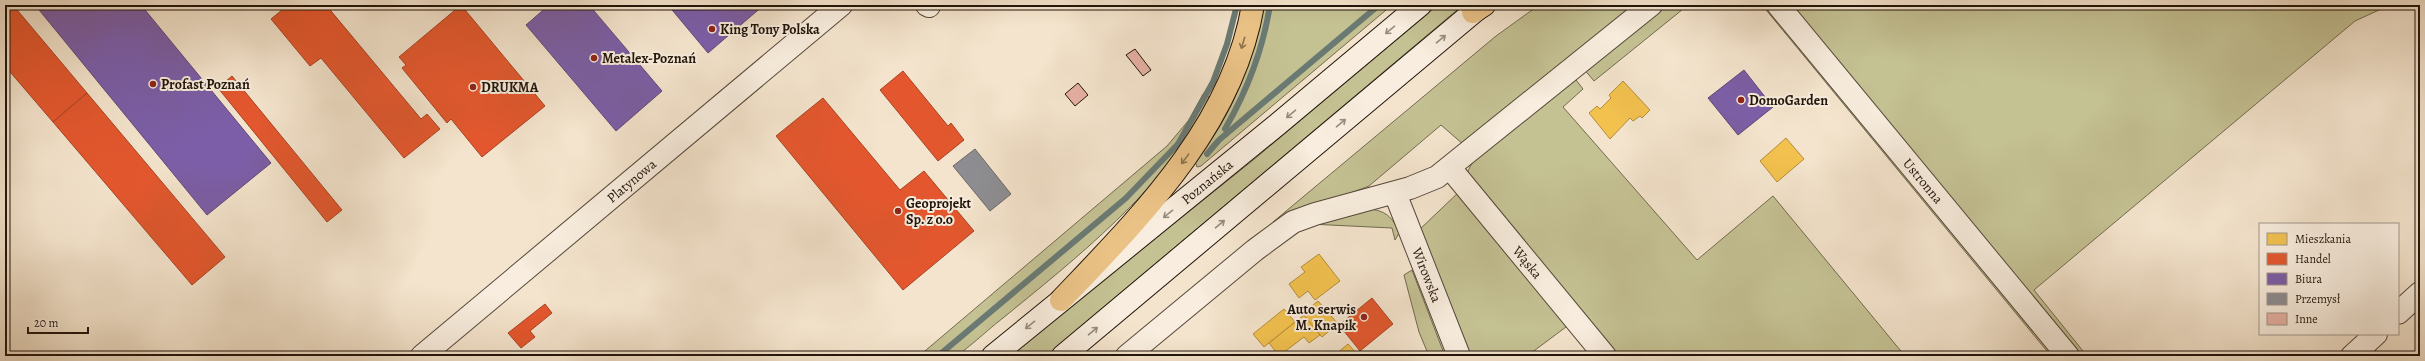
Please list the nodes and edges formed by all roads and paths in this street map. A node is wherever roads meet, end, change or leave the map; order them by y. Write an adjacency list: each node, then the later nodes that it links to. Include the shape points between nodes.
1 (840, 5): 13 (street, Platynowa)
2 (1253, 5): 10 (highway, one-way to 10, via 1234,71 1208,123 1191,150 1134,224)
3 (1420, 5): 10 (street, Poznańska, one-way to 10)
4 (1651, 5): 7 (street)
5 (1778, 5): 19 (street, Ustronna)
6 (1480, 7): 15 (street, one-way to 6)
7 (1450, 168): 8 (street, via 1423,184); 18 (street, Wąska)
8 (1395, 193): 16 (street, via 1304,217 1283,228); 17 (street, Wirowska)
9 (2420, 293): 11 (street)
10 (1061, 300): 14 (street, Poznańska, one-way to 14)
11 (2399, 312)
12 (2375, 335): 20 (street)
13 (422, 356)
14 (993, 356)
15 (1063, 356)
16 (1127, 356)
17 (1459, 356)
18 (1605, 356)
19 (2068, 356)
20 (2352, 356)

